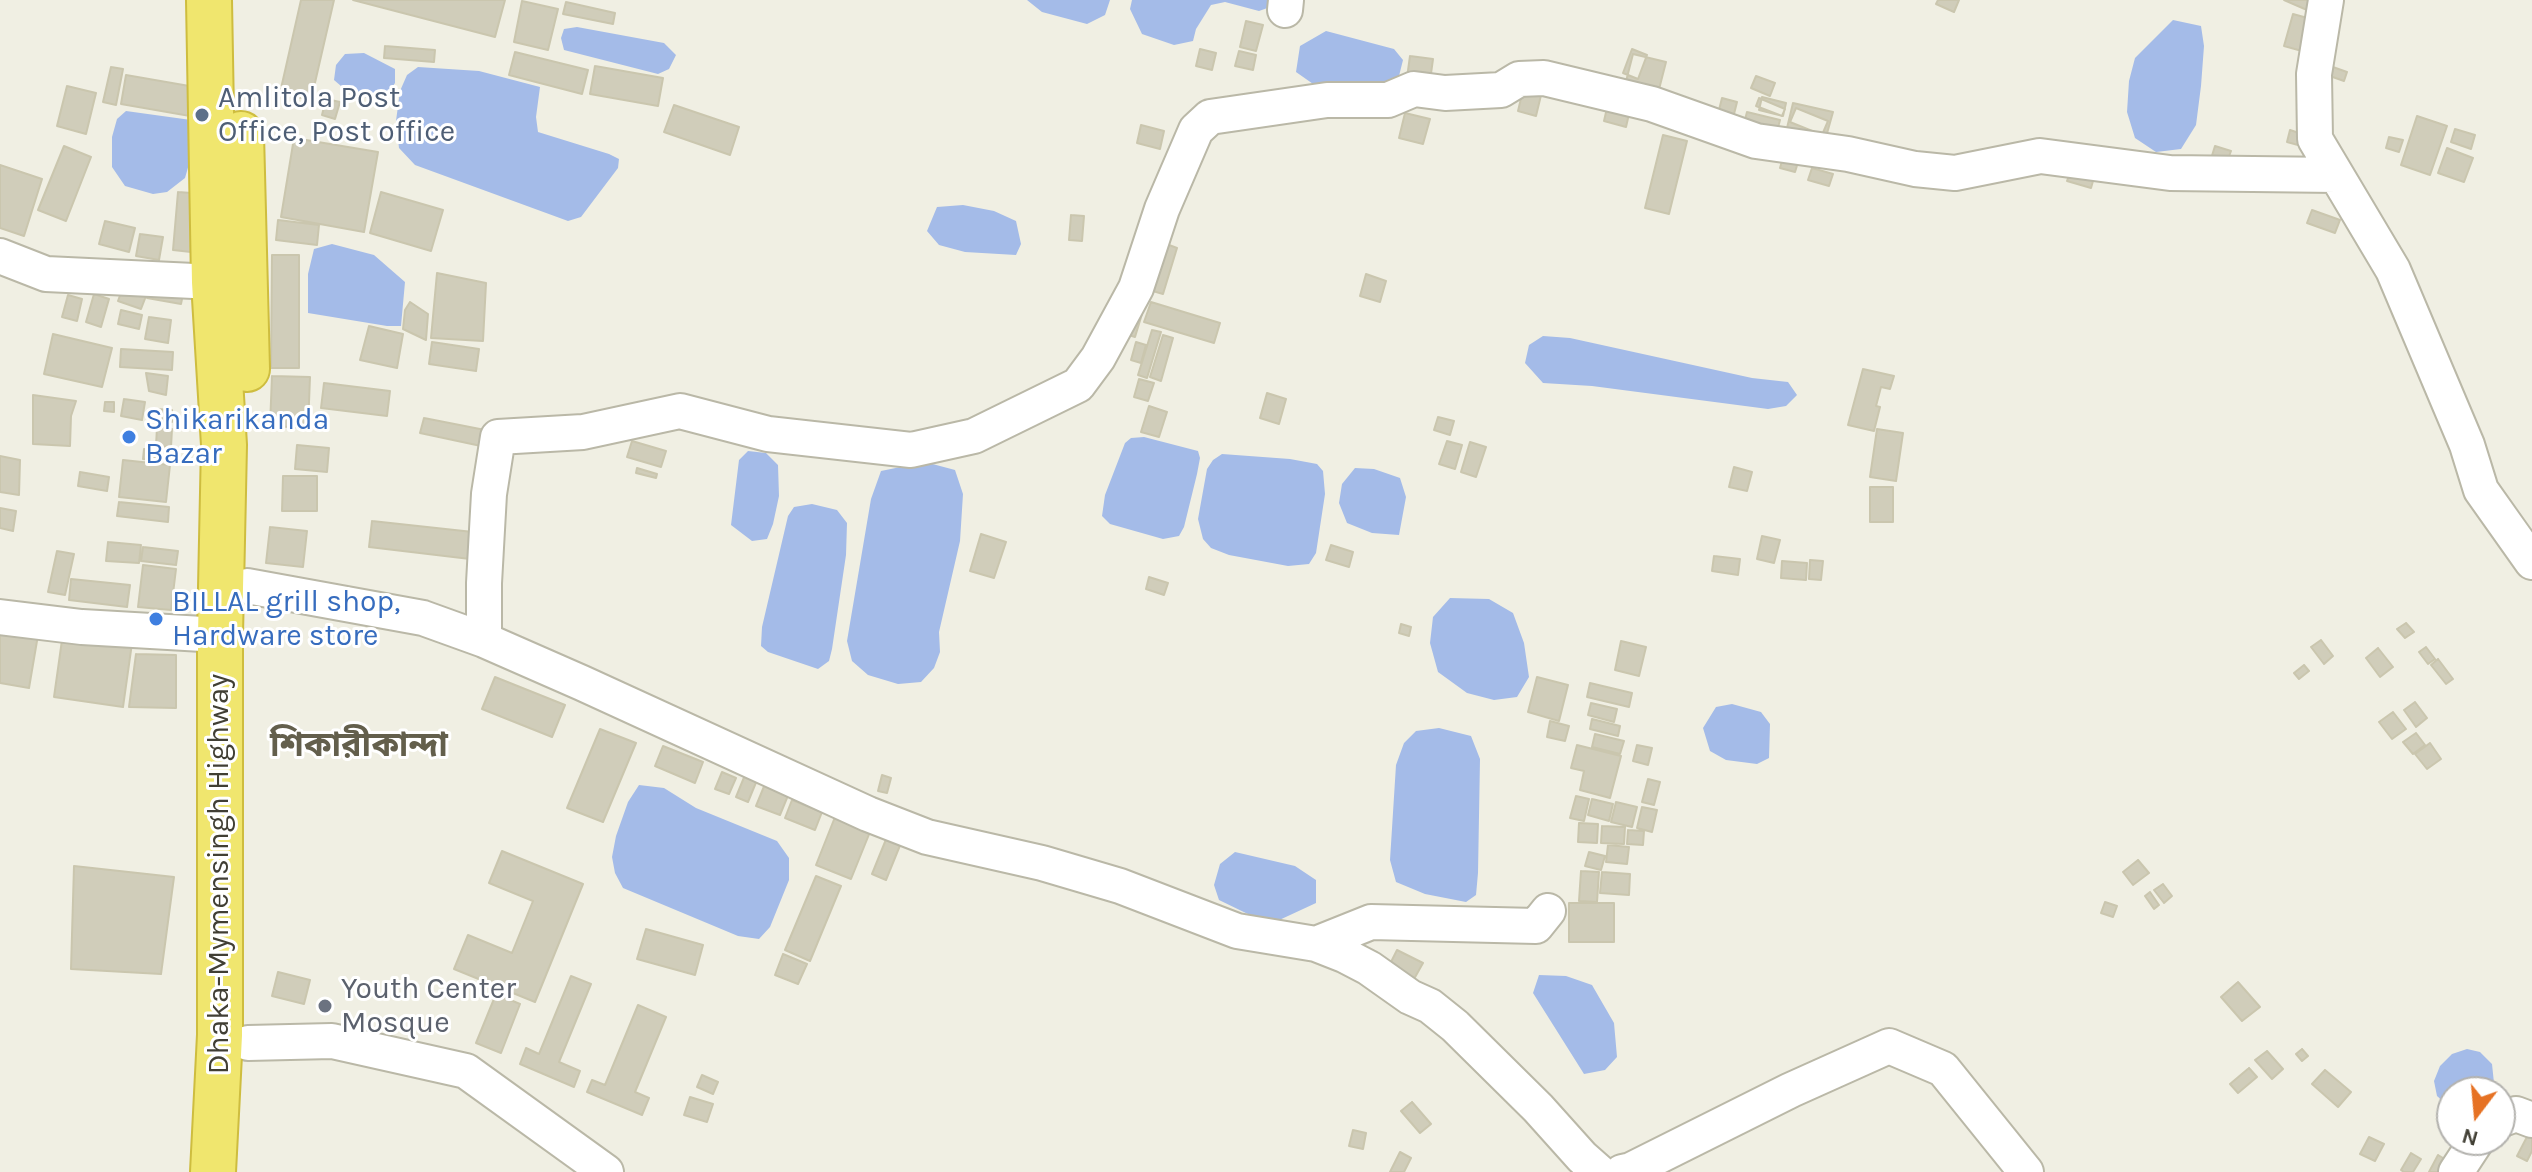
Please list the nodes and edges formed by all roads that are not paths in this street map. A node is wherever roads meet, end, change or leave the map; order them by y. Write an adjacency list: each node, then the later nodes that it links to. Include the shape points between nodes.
1 (209, 0): 6 (highway, Dhaka-Mymensingh Highway)
2 (240, 0): 6 (highway, Dhaka-Mymensingh Highway)
3 (2326, 0): 4 (street, via 2314,74 2315,139)
4 (2336, 175): 7 (street, via 2393,270 2481,490); 11 (street, via 2170,173 2040,156 1955,173 1915,169 1756,141 1652,104 1544,78 1519,79 1501,90 1414,89 1388,100 1327,100 1210,117 1196,130 1136,288 1078,385 974,436 911,450 768,434 680,411 583,432 498,437 489,494)
5 (0, 256): 6 (street, via 46,274)
6 (230, 283): 8 (highway, Dhaka-Mymensingh Highway); 10 (highway, Dhaka-Mymensingh Highway)
7 (2532, 562)
8 (247, 586): 11 (street, via 423,618); 14 (highway, Dhaka-Mymensingh Highway)
9 (0, 617): 10 (street)
10 (220, 635): 15 (highway, Dhaka-Mymensingh Highway, via 220,1035)
11 (484, 640): 13 (street, via 927,837 1120,886 1237,931)
12 (1548, 911): 13 (street, via 1536,926 1371,922)
13 (1316, 944): 18 (street, via 1369,968 1455,1026)
14 (248, 1043): 16 (highway, Dhaka-Mymensingh Highway); 17 (street, via 332,1041 466,1071)
15 (213, 1172)
16 (241, 1172)
17 (606, 1172)
18 (1599, 1172)
19 (1622, 1172): 20 (street, via 1889,1046 1943,1069)
20 (2026, 1172)

